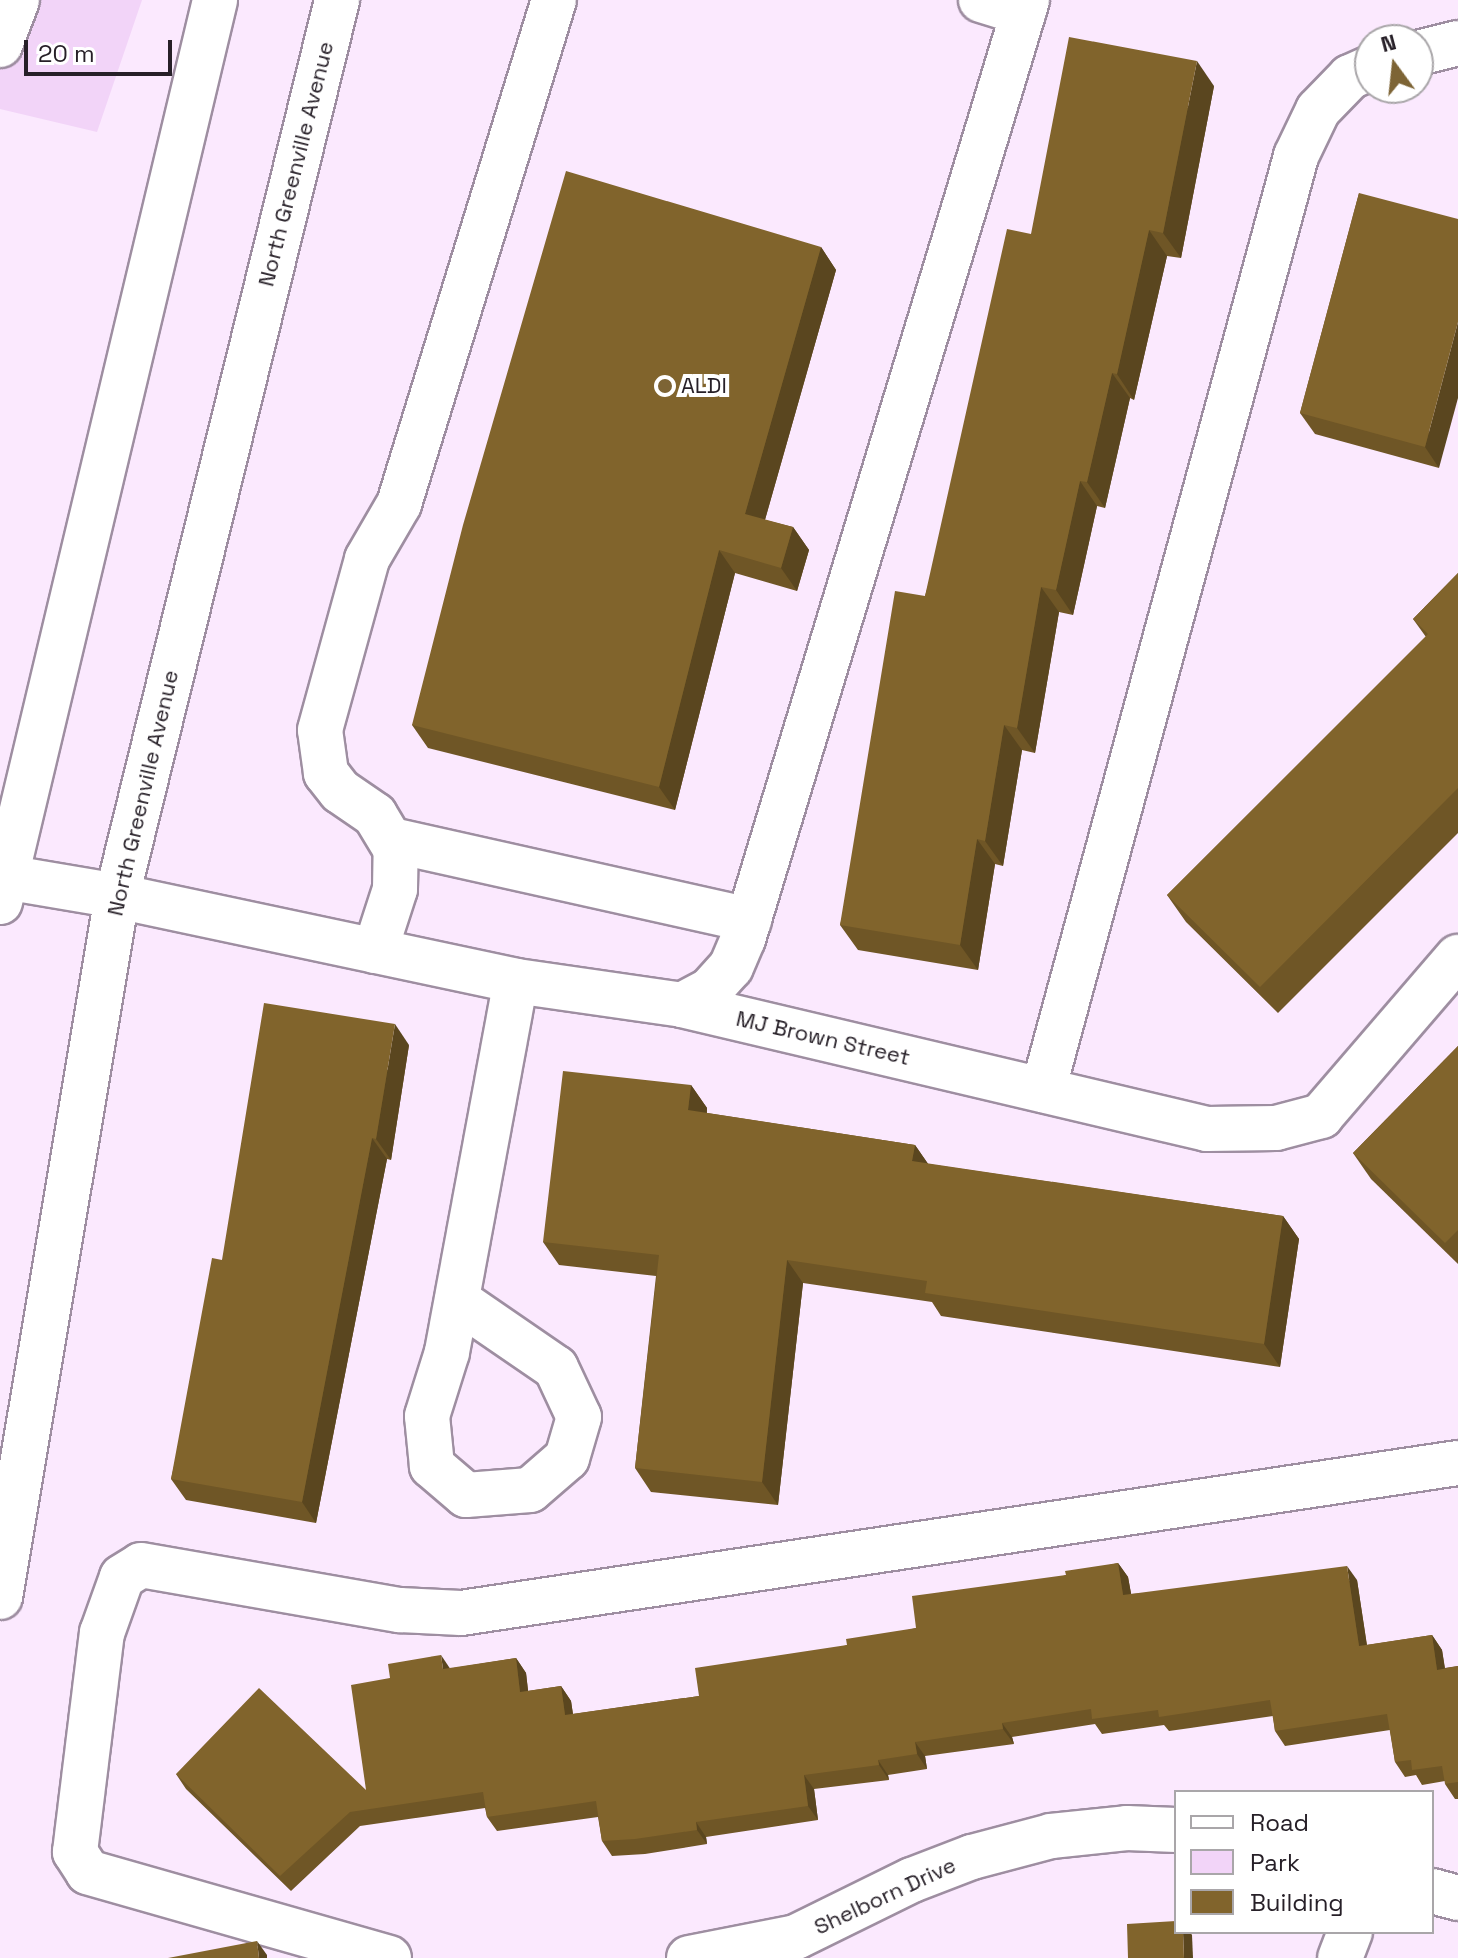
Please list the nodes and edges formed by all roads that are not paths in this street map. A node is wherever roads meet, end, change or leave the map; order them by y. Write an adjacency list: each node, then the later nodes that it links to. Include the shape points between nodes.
1 (17, 0): 8 (main road)
2 (215, 0): 12 (main road)
3 (337, 0): 13 (main road, North Greenville Avenue)
4 (554, 0): 11 (main road, via 399,504 367,559 320,730 326,773 340,791 375,815)
5 (981, 0): 6 (main road)
6 (1025, 6): 14 (main road)
7 (1458, 43): 9 (main road)
8 (0, 45)
9 (1434, 49)
10 (1354, 75): 19 (main road, via 1318,110 1296,156)
11 (392, 840): 14 (main road); 15 (main road, via 398,870)
12 (2, 885): 13 (main road, MJ Brown Street)
13 (117, 896): 15 (main road, MJ Brown Street); 22 (main road, North Greenville Avenue)
14 (749, 920): 18 (main road, via 731,967 710,990)
15 (375, 951): 17 (main road, MJ Brown Street)
16 (1458, 957): 19 (main road, MJ Brown Street, via 1321,1116 1276,1128 1207,1129)
17 (516, 981): 18 (main road, MJ Brown Street); 20 (main road)
18 (682, 1005): 19 (main road, MJ Brown Street)
19 (1043, 1090)
20 (457, 1300)
21 (1458, 1463): 27 (main road, via 461,1613 400,1610 141,1565 122,1577 102,1633 75,1852 88,1872)
22 (0, 1597)
23 (1174, 1830): 28 (main road, Shelborn Drive, via 1127,1828 1051,1836 912,1880 796,1937)
24 (1434, 1892): 25 (main road)
25 (1458, 1898)
26 (1349, 1934): 29 (main road)
27 (389, 1958)
28 (689, 1958)
29 (1340, 1958)

